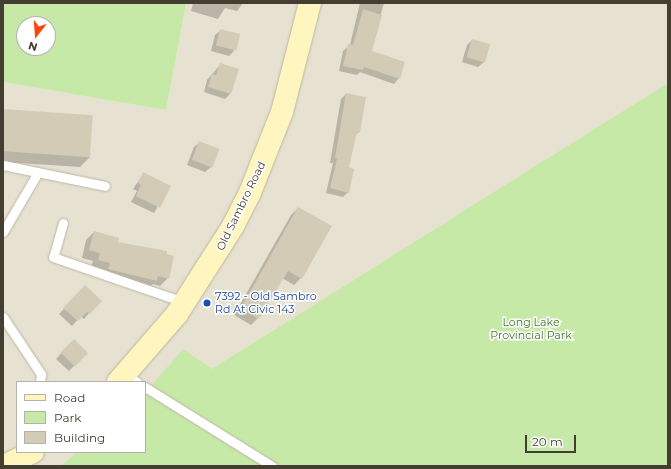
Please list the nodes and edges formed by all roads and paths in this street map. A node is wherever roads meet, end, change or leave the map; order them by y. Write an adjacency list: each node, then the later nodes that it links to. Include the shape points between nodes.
1 (310, 3): 7 (main road, Old Sambro Road, via 293,75 269,147 233,226)
2 (3, 165): 3 (lane)
3 (38, 172): 4 (lane); 6 (lane)
4 (105, 186)
5 (63, 223): 7 (lane, via 53,257)
6 (3, 232)
7 (186, 302): 9 (main road, Old Sambro Road)
8 (3, 317): 10 (lane, via 41,374)
9 (127, 380)
10 (40, 381)
11 (146, 388): 14 (lane)
12 (31, 453): 13 (main road)
13 (4, 466)
14 (272, 466)

